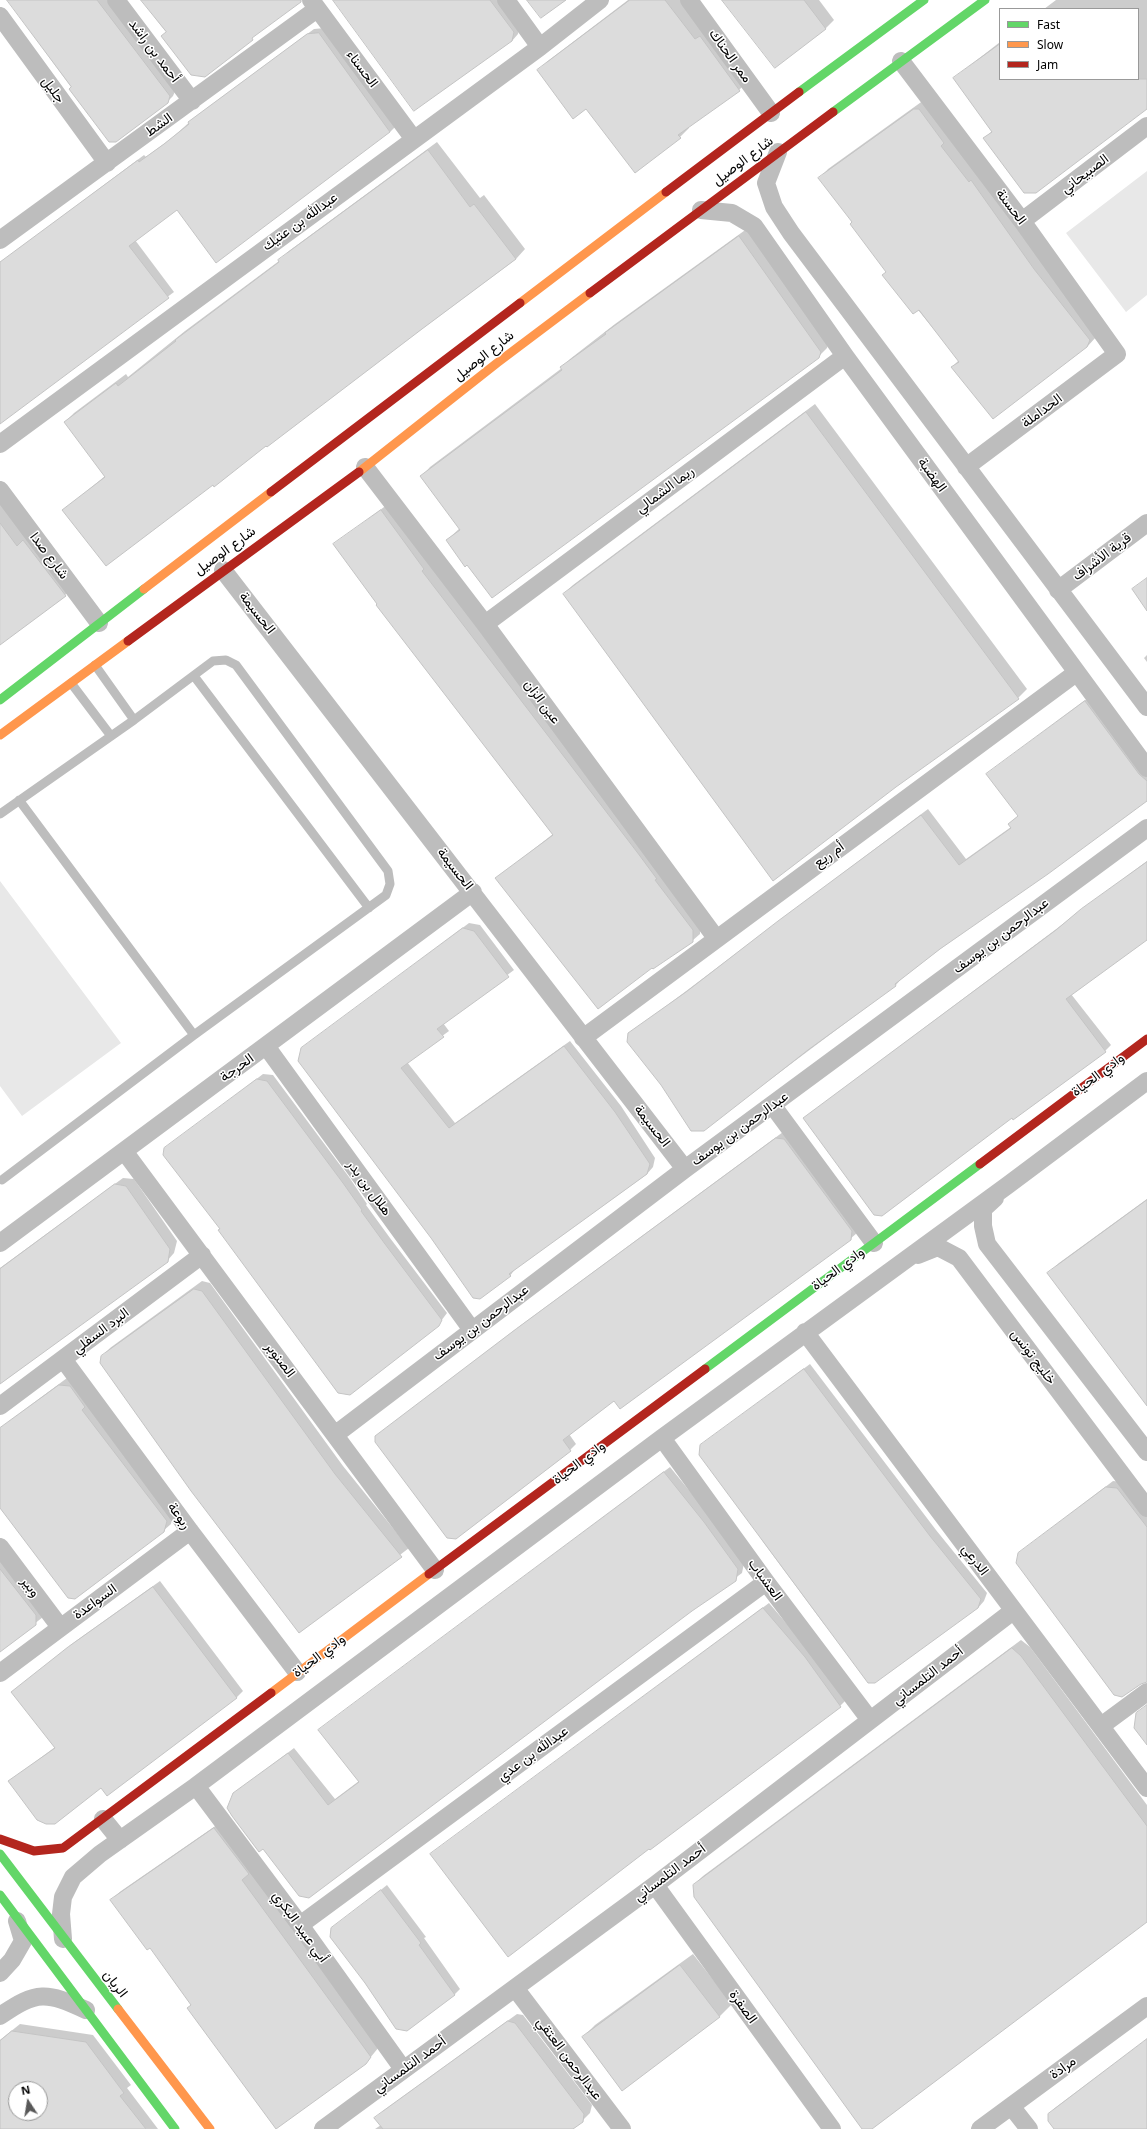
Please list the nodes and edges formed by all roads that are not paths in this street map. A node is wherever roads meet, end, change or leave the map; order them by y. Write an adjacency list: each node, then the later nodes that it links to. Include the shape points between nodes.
1 (116, 0): 11 (street, أحمد بن راشد)
2 (506, 0): 9 (street)
3 (600, 0): 9 (street, عبدالله بن عتيك)
4 (689, 0): 12 (street, ممر الحناك)
5 (924, 0): 12 (street, شارع الوصيل)
6 (985, 0): 10 (street, شارع الوصيل)
7 (314, 5): 11 (street, الشط); 14 (street, الحسناء)
8 (0, 16): 16 (street, جليل)
9 (540, 47): 14 (street, عبدالله بن عتيك)
10 (901, 61): 15 (street, شارع الوصيل); 18 (street, الحسنة)
11 (192, 101): 16 (street, الشط)
12 (771, 113): 33 (street, شارع الوصيل, via 478,340)
13 (1147, 126): 18 (street, الصبيحاني)
14 (414, 138): 26 (street, عبدالله بن عتيك)
15 (778, 152): 17 (street, شارع الوصيل); 20 (street, via 766,183 774,207)
16 (107, 163): 19 (street, الشط)
17 (701, 210): 21 (street, الهضبة, via 732,213 754,226); 25 (street, شارع الوصيل)
18 (1022, 221): 23 (street, الحسنة)
19 (0, 240)
20 (816, 266): 21 (street); 28 (street)
21 (793, 282): 24 (street, الهضبة)
22 (489, 353): 25 (street)
23 (1117, 354): 28 (street, الحداملة)
24 (845, 356): 34 (street, ريما الشمالي); 36 (street, الهضبة)
25 (497, 363): 27 (street, شارع الوصيل)
26 (0, 444)
27 (365, 467): 31 (street, شارع الوصيل); 34 (street, عين الزان)
28 (966, 467): 32 (street)
29 (0, 490): 33 (street, شارع صدا)
30 (1147, 523): 32 (street, قرية الأشراف)
31 (223, 570): 35 (street, شارع الوصيل); 48 (street, الحسيمة)
32 (1058, 590): 40 (street)
33 (99, 623): 39 (street, شارع الوصيل)
34 (485, 624): 50 (street, عين الزان)
35 (95, 665): 38 (street, شارع الوصيل); 41 (lane)
36 (1076, 673): 44 (street, الهضبة); 50 (street, أم ريع)
37 (194, 676): 41 (lane); 49 (lane); 49 (lane, via 213,662 226,660 236,665 388,871 390,884 386,895)
38 (71, 682): 42 (street, شارع الوصيل); 43 (lane)
39 (0, 700)
40 (1147, 707)
41 (134, 720): 43 (lane)
42 (0, 735)
43 (111, 736): 45 (lane)
44 (1147, 768)
45 (19, 800): 46 (lane); 51 (lane)
46 (0, 814)
47 (1147, 828): 56 (street, عبدالرحمن بن يوسف)
48 (473, 892): 52 (street, الحسيمة); 54 (street, الحرجة)
49 (369, 908): 51 (lane)
50 (716, 938): 52 (street, أم ريع)
51 (194, 1035): 59 (lane)
52 (583, 1038): 58 (street, الحسيمة)
53 (1147, 1039): 62 (street, وادي الحياة)
54 (266, 1046): 57 (street, الحرجة); 65 (street, هلال بن بدر)
55 (1146, 1083): 60 (street, وادي الحياة)
56 (773, 1106): 58 (street, عبدالرحمن بن يوسف); 62 (street)
57 (124, 1151): 61 (street, الحرجة); 63 (street, الصنوبر)
58 (686, 1169): 65 (street, عبدالرحمن بن يوسف)
59 (2, 1180)
60 (1008, 1185): 64 (street, وادي الحياة); 71 (street, via 983,1209 987,1244)
61 (0, 1243)
62 (874, 1243): 75 (street, وادي الحياة)
63 (202, 1255): 67 (street, البرد السفلي); 69 (street, الصنوبر)
64 (899, 1263): 66 (street, وادي الحياة); 72 (street, خليج تونس, via 938,1247 959,1258)
65 (472, 1330): 69 (street, عبدالرحمن بن يوسف)
66 (805, 1332): 70 (street, وادي الحياة); 77 (street, الدرعي)
67 (63, 1359): 68 (street, البرد السفلي); 73 (street, ربوعة)
68 (0, 1406)
69 (336, 1434): 75 (street, الصنوبر)
70 (662, 1438): 76 (street, العشباب); 84 (street, وادي الحياة)
71 (1146, 1448)
72 (1147, 1508)
73 (190, 1531): 78 (street, السواعدة); 79 (street, ربوعة)
74 (0, 1547): 78 (street, وبير)
75 (435, 1570): 79 (street, وادي الحياة)
76 (766, 1582): 82 (street, العشباب); 93 (street, عبدالله بن عدي)
77 (1013, 1611): 82 (street, أحمد التلمساني); 83 (street, الدرعي)
78 (60, 1628): 80 (street, السواعدة)
79 (297, 1672): 86 (street, وادي الحياة)
80 (0, 1673)
81 (1147, 1692): 83 (street)
82 (870, 1720): 90 (street, أحمد التلمساني)
83 (1101, 1726): 85 (street, الدرعي)
84 (196, 1786): 88 (street, وادي الحياة); 93 (street, أبي عبيد البكري)
85 (1147, 1788)
86 (104, 1819): 87 (street, وادي الحياة, via 63,1848 34,1851); 88 (street)
87 (0, 1839)
88 (120, 1840): 94 (street, وادي الحياة, via 73,1877 63,1897)
89 (0, 1854): 94 (street, الريان)
90 (655, 1885): 96 (street, أحمد التلمساني); 106 (street, الصفرة)
91 (0, 1895): 92 (street)
92 (15, 1915): 95 (street, via 23,1941); 98 (street)
93 (300, 1925): 100 (street, أبي عبيد البكري)
94 (63, 1939): 104 (street, الريان)
95 (6, 1967)
96 (515, 1988): 100 (street, أحمد التلمساني); 102 (street, عبدالرحمن العتقي)
97 (1147, 2006): 101 (street, مرادة)
98 (86, 2010): 99 (street, via 56,1996 37,1996); 103 (street)
99 (0, 2016)
100 (403, 2070): 105 (street, أحمد التلمساني)
101 (1012, 2106): 107 (street, مرادة); 108 (street)
102 (613, 2126)
103 (175, 2129)
104 (210, 2129)
105 (323, 2129)
106 (832, 2129)
107 (980, 2129)
108 (1029, 2129)

